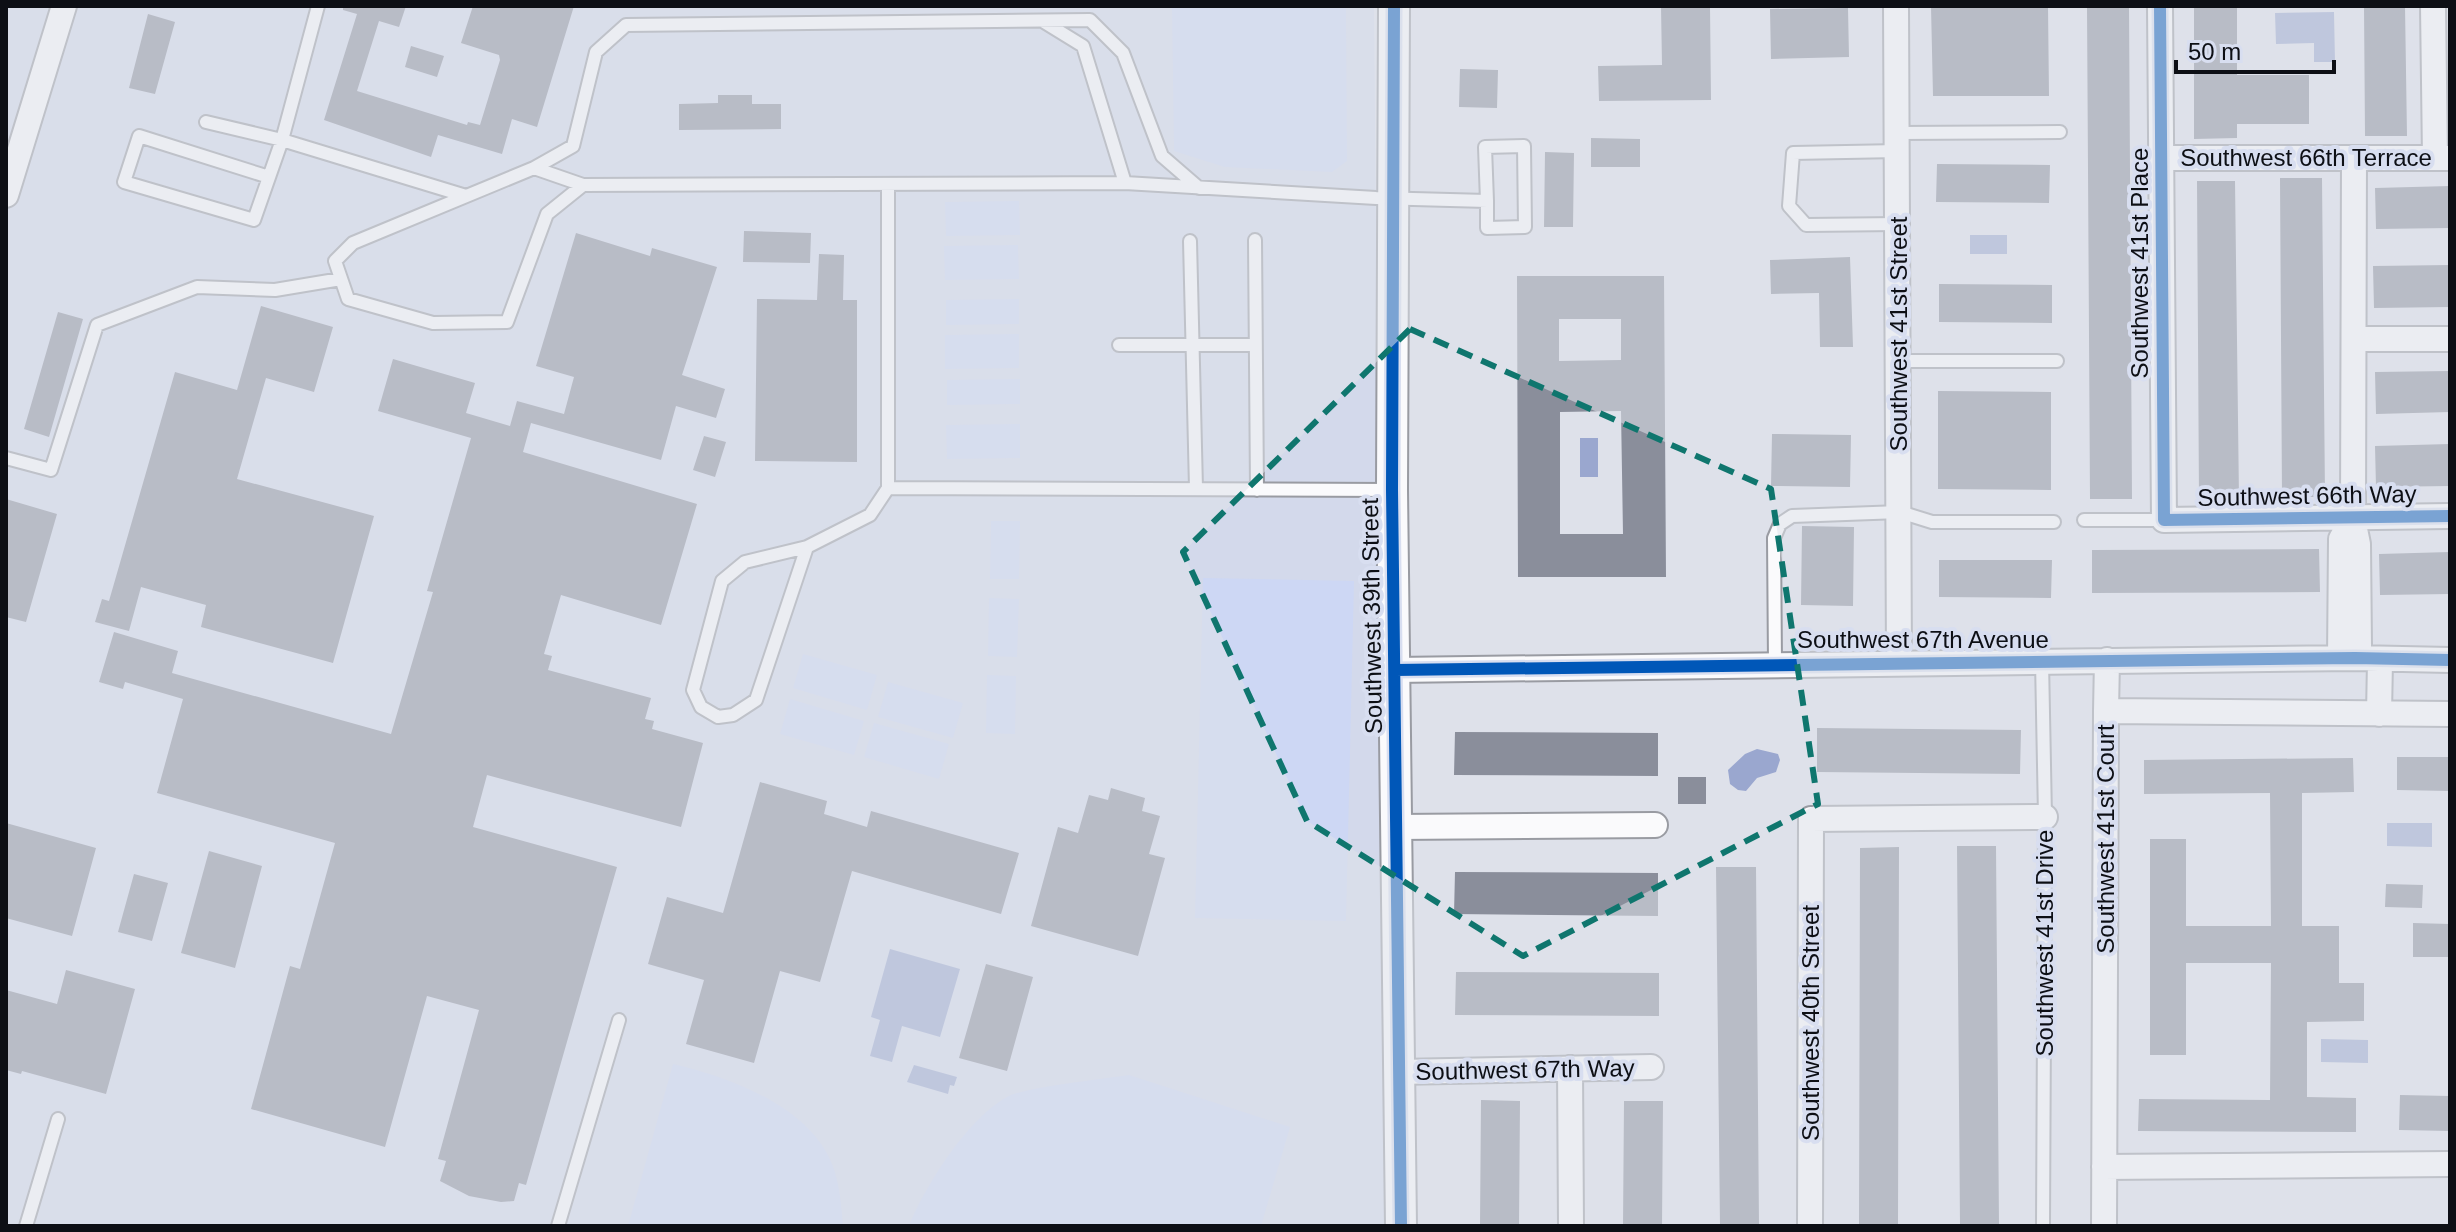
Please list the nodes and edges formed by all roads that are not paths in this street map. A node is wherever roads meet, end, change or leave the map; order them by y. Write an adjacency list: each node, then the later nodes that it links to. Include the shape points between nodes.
1 (64, 6): 21 (street)
2 (318, 6): 10 (lane)
3 (1394, 6): 23 (street, Southwest 39th Street)
4 (1896, 6): 11 (street, Southwest 41st Street)
5 (2160, 6): 12 (street, Southwest 41st Place)
6 (2433, 6): 14 (street)
7 (1042, 21): 15 (lane, via 626,25 596,52 573,146); 17 (lane, via 1083,46); 20 (lane, via 1090,20 1123,53 1162,156)
8 (206, 122): 10 (lane)
9 (2060, 132): 11 (lane)
10 (282, 140): 16 (lane); 22 (lane)
11 (1898, 142): 25 (street, Southwest 41st Street); 25 (lane, via 1793,153 1789,206 1806,225)
12 (2162, 158): 13 (street, Southwest 66th Terrace); 45 (street, Southwest 41st Place)
13 (2354, 158): 14 (street, Southwest 66th Terrace); 29 (street)
14 (2442, 158)
15 (534, 168): 19 (lane); 22 (lane)
16 (269, 177): 16 (lane, via 254,220 124,182 139,136)
17 (1125, 183): 18 (lane); 20 (lane)
18 (888, 184): 19 (lane); 37 (lane)
19 (583, 185): 28 (lane, via 547,214 507,322 433,323 348,299)
20 (1199, 188): 23 (lane)
21 (6, 195)
22 (466, 196): 28 (lane, via 353,243 335,261)
23 (1392, 198): 24 (lane); 40 (street, Southwest 39th Street)
24 (1487, 201): 24 (lane, via 1485,147 1524,146 1525,227 1487,228)
25 (1899, 224): 34 (street, Southwest 41st Street)
26 (1255, 240): 33 (lane)
27 (1190, 241): 32 (lane)
28 (341, 279): 36 (lane, via 275,290 197,287 97,325 51,470)
29 (2355, 339): 30 (street); 43 (street)
30 (2450, 339)
31 (1119, 345): 32 (lane)
32 (1193, 345): 33 (lane); 38 (lane)
33 (1255, 345): 39 (lane)
34 (1900, 361): 35 (lane); 41 (street, Southwest 41st Street)
35 (2057, 361)
36 (6, 458)
37 (888, 488): 38 (lane); 47 (lane, via 870,515)
38 (1196, 488): 39 (lane)
39 (1257, 490): 40 (lane)
40 (1392, 490): 55 (street, Southwest 39th Street)
41 (1900, 512): 46 (lane, via 1932,522); 53 (street, Southwest 41st Street); 54 (lane, via 1792,516 1780,524 1774,538)
42 (2450, 516): 43 (street, Southwest 66th Way)
43 (2353, 519): 45 (street, Southwest 66th Way); 48 (street, via 2341,539)
44 (2084, 520): 45 (lane)
45 (2164, 520)
46 (2054, 522)
47 (807, 547): 47 (lane, via 745,562 722,581 693,690 701,707 718,717 733,715 756,700)
48 (2347, 658): 49 (street, Southwest 67th Avenue); 52 (street, Southwest 67th Avenue)
49 (2107, 660): 51 (street, Southwest 67th Avenue); 56 (street)
50 (2450, 660): 52 (street, Southwest 67th Avenue)
51 (2042, 661): 53 (street, Southwest 67th Avenue); 59 (lane, Southwest 41st Drive)
52 (2380, 661): 57 (street)
53 (1899, 662): 54 (street, Southwest 67th Avenue)
54 (1775, 663): 55 (street, Southwest 67th Avenue)
55 (1395, 670): 61 (street, Southwest 39th Street)
56 (2106, 711): 57 (street, Southwest 41st Court); 68 (street, Southwest 41st Court)
57 (2379, 714): 58 (street, Southwest 41st Court)
58 (2450, 714)
59 (2045, 817): 73 (street, Southwest 40th Street, via 1811,819); 74 (lane, Southwest 41st Drive)
60 (1655, 825): 61 (street)
61 (1396, 827): 65 (street, Southwest 39th Street)
62 (619, 1020): 70 (lane)
63 (1651, 1067): 64 (street, Southwest 67th Way)
64 (1570, 1068): 65 (street, Southwest 67th Way); 72 (street)
65 (1398, 1072): 71 (street, Southwest 39th Street)
66 (58, 1119): 69 (lane)
67 (2450, 1164): 68 (street)
68 (2104, 1167): 75 (street, Southwest 41st Court)
69 (26, 1226)
70 (558, 1226)
71 (1401, 1226)
72 (1571, 1226)
73 (1810, 1226)
74 (2043, 1226)
75 (2104, 1226)

